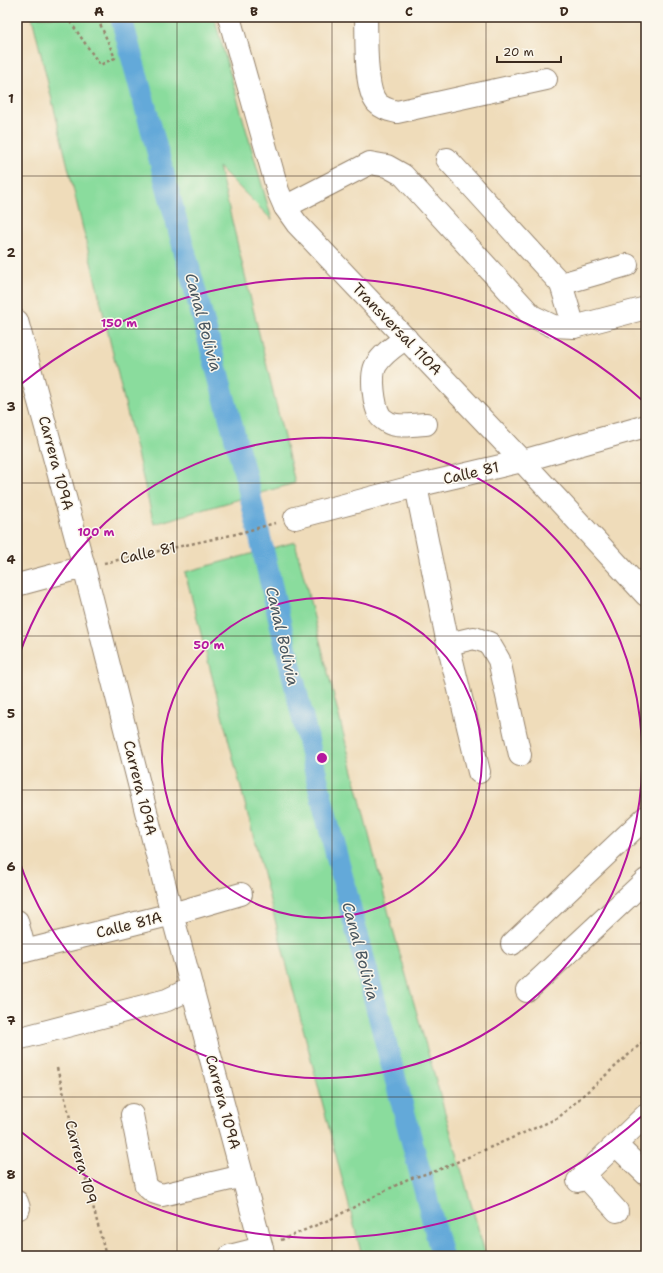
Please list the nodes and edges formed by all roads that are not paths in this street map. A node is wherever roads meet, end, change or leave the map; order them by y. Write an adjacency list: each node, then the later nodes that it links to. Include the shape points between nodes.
1 (229, 17): 5 (street, Transversal 110A, via 278,191)
2 (366, 17): 3 (street, via 368,84 376,102 384,109 397,112)
3 (546, 79)
4 (447, 159): 7 (street)
5 (285, 207): 10 (street, via 370,163 387,166 403,175 532,316 553,326); 11 (street, Transversal 110A, via 297,224)
6 (627, 266): 7 (street)
7 (561, 284): 10 (street)
8 (646, 308): 10 (street)
9 (17, 320): 17 (street, Carrera 109A)
10 (574, 327)
11 (406, 338): 12 (street, via 388,351 375,366 374,398 380,417 389,423); 14 (street, Transversal 110A)
12 (426, 424)
13 (646, 426): 14 (street, Calle 81)
14 (522, 461): 15 (street, Calle 81); 19 (street, Transversal 110A)
15 (416, 486): 16 (street, Calle 81); 20 (street)
16 (286, 520)
17 (84, 567): 18 (street); 26 (street, Carrera 109A)
18 (17, 585)
19 (646, 595)
20 (448, 644): 21 (street, via 474,638 489,643 499,660); 22 (street)
21 (520, 755)
22 (479, 772)
23 (646, 817): 28 (street)
24 (646, 880): 31 (street)
25 (241, 894): 26 (street, Calle 81A)
26 (172, 914): 29 (street, Calle 81A); 30 (street, Carrera 109A)
27 (17, 921): 29 (street)
28 (512, 944)
29 (21, 952)
30 (192, 988): 32 (street, via 167,1000); 37 (street, Carrera 109A)
31 (527, 991)
32 (17, 1039)
33 (132, 1115): 37 (street, via 146,1186 153,1192 162,1195)
34 (646, 1115): 35 (street)
35 (616, 1145): 36 (street); 38 (street, via 581,1178)
36 (646, 1174)
37 (243, 1176): 39 (street, Carrera 109A)
38 (617, 1212)
39 (263, 1252): 40 (street)
40 (230, 1256)

